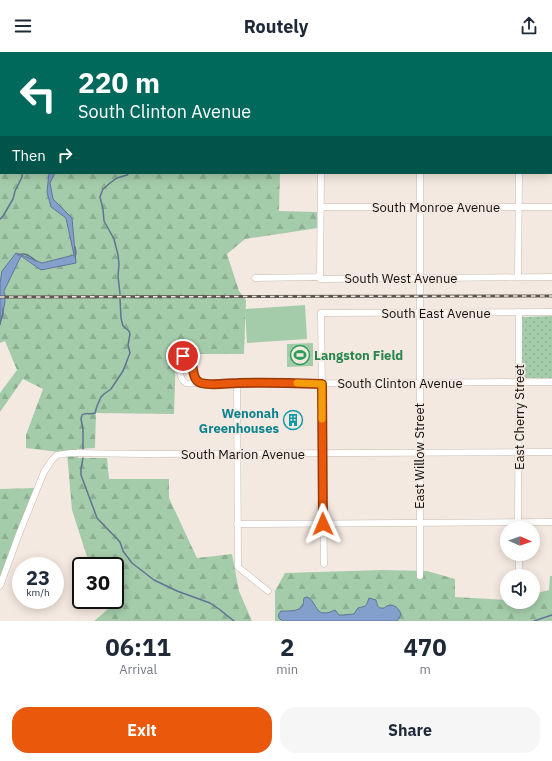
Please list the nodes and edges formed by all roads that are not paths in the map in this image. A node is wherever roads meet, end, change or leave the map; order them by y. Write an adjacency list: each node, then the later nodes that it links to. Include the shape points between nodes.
1 (320, 174): 4 (street)
2 (420, 174): 7 (street, East Willow Street)
3 (519, 174): 5 (street)
4 (321, 207): 7 (street, South Monroe Avenue); 8 (street)
5 (519, 207): 6 (street, South Monroe Avenue); 7 (street, South Monroe Avenue); 9 (street)
6 (552, 207)
7 (420, 208): 12 (street, East Willow Street)
8 (320, 274): 11 (street, South West Avenue, via 317,277); 12 (street, South West Avenue, via 320,279)
9 (518, 277): 10 (street, South West Avenue); 12 (street, South West Avenue)
10 (552, 277)
11 (255, 278)
12 (420, 278): 15 (street, East Willow Street)
13 (519, 312): 14 (street, South East Avenue); 15 (street, South East Avenue); 16 (street, East Cherry Street)
14 (552, 312)
15 (419, 313): 20 (street, East Willow Street); 21 (street, South East Avenue, via 321,313)
16 (519, 382): 17 (street, South Clinton Avenue); 20 (street, South Clinton Avenue); 22 (street, East Cherry Street)
17 (552, 382)
18 (200, 383): 18 (street, South Clinton Avenue, via 186,383 182,380 179,364 183,356 190,358 195,378); 19 (street, South Clinton Avenue)
19 (237, 383): 21 (street, South Clinton Avenue); 26 (street)
20 (419, 383): 21 (street, South Clinton Avenue); 25 (street, East Willow Street)
21 (322, 384): 24 (street)
22 (518, 452): 23 (street, South Marion Avenue); 25 (street, South Marion Avenue); 27 (street, East Cherry Street)
23 (552, 452)
24 (322, 453): 25 (street, South Marion Avenue); 26 (street, South Marion Avenue); 32 (street)
25 (419, 453): 29 (street, East Willow Street)
26 (237, 454): 31 (street); 36 (street, South Marion Avenue, via 79,453 57,456 47,465)
27 (518, 521)
28 (552, 522): 30 (street)
29 (420, 523): 32 (street); 33 (street); 35 (street, East Willow Street)
30 (540, 523)
31 (237, 524): 32 (street); 37 (street, via 238,567)
32 (323, 524): 34 (street)
33 (500, 525)
34 (324, 564)
35 (420, 576)
36 (0, 586)
37 (268, 591)

